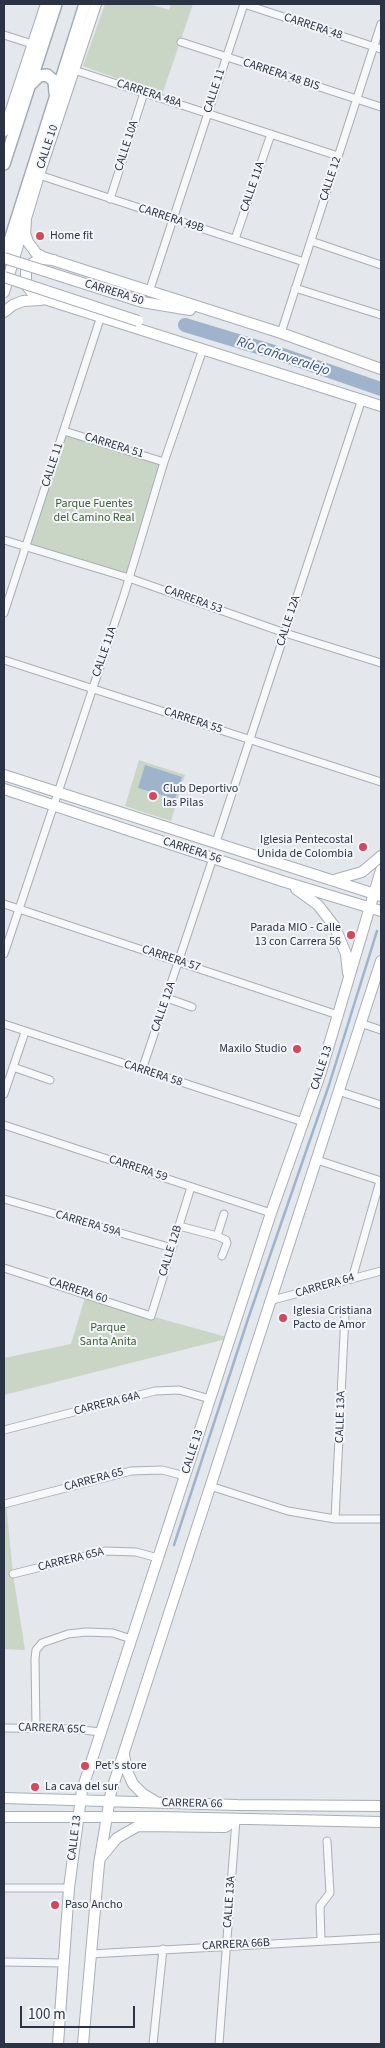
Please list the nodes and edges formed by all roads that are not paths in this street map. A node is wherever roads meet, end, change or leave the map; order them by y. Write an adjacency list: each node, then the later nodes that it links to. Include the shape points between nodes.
1 (46, 4): 9 (main road)
2 (56, 4): 13 (main road)
3 (85, 4): 15 (main road, CALLE 10)
4 (96, 4): 12 (main road, CALLE 10)
5 (244, 4): 10 (street, CARRERA 48); 11 (street, CALLE 11)
6 (381, 24): 10 (street, CALLE 12)
7 (4, 35): 9 (street)
8 (181, 42): 11 (street, CARRERA 48 BIS)
9 (32, 44): 19 (main road)
10 (378, 48): 16 (street, CALLE 12)
11 (226, 57): 16 (street, CARRERA 48 BIS); 18 (street, CALLE 11)
12 (74, 70): 14 (street, CARRERA 48A); 23 (main road, CALLE 10)
13 (28, 89): 15 (main road, via 37,77 47,75 55,83); 22 (main road)
14 (144, 93): 18 (street, CARRERA 48A); 24 (street, CALLE 10A)
15 (55, 97): 29 (main road, CALLE 10)
16 (357, 99): 17 (street, CARRERA 48 BIS); 21 (street, CALLE 12)
17 (381, 107)
18 (208, 113): 20 (street, CARRERA 48A); 25 (street, CALLE 11)
19 (4, 131)
20 (271, 134): 21 (street, CARRERA 48A); 27 (street, CALLE 11A)
21 (338, 156): 28 (street, CALLE 12)
22 (4, 164)
23 (39, 175): 24 (street, CARRERA 49B); 26 (main road, CALLE 10)
24 (110, 199): 25 (street, CARRERA 49B)
25 (173, 219): 27 (street, CARRERA 49B); 36 (street, CALLE 11)
26 (26, 222): 30 (main road, CARRERA 50, via 31,248); 35 (main road, CALLE 10)
27 (235, 239): 31 (street, CARRERA 49B)
28 (310, 241): 31 (street, CALLE 12); 32 (street)
29 (4, 259): 41 (main road, CARRERA 50, bridge, via 142,302)
30 (54, 260): 36 (main road, CARRERA 50); 37 (main road, via 40,259 26,272 28,290)
31 (304, 262): 34 (street, CALLE 12)
32 (381, 265)
33 (4, 277): 43 (main road, CARRERA 50, bridge, via 138,321)
34 (295, 288): 39 (street); 42 (street, CALLE 12)
35 (4, 292)
36 (149, 292): 41 (main road, CARRERA 50)
37 (44, 300): 38 (main road, via 23,301); 40 (main road, CARRERA 50)
38 (4, 312)
39 (381, 315)
40 (101, 316): 43 (main road, CARRERA 50); 47 (street, CALLE 11)
41 (228, 316): 42 (main road, CARRERA 50)
42 (281, 333): 44 (main road, CARRERA 50)
43 (203, 349): 45 (main road, CARRERA 50); 48 (street, CALLE 11A)
44 (381, 369)
45 (362, 400): 46 (main road, CARRERA 50); 53 (street, CALLE 12A)
46 (381, 406)
47 (64, 431): 48 (street, CARRERA 51); 50 (street, CALLE 11)
48 (164, 462): 51 (street, CALLE 11A)
49 (4, 540): 50 (street, CARRERA 53)
50 (26, 547): 51 (street, CARRERA 53); 52 (street, CALLE 11)
51 (129, 578): 53 (street, CARRERA 53); 56 (street, CALLE 11A)
52 (4, 613)
53 (285, 633): 55 (street, CARRERA 53); 57 (street, CALLE 12A)
54 (4, 660): 56 (street, CARRERA 55)
55 (381, 663)
56 (92, 689): 57 (street, CARRERA 55); 61 (street, CALLE 11A)
57 (250, 740): 59 (street, CARRERA 55); 63 (street, CALLE 12A)
58 (4, 775): 61 (main road, CARRERA 56)
59 (381, 782)
60 (4, 789): 62 (main road, CARRERA 56)
61 (58, 792): 62 (street, CALLE 11A); 63 (main road, CARRERA 56)
62 (54, 805): 65 (main road, CARRERA 56); 72 (street, CALLE 11A)
63 (216, 842): 67 (main road, CARRERA 56)
64 (381, 856): 67 (main road, via 358,874)
65 (213, 858): 68 (main road, CARRERA 56); 75 (street, CALLE 12A)
66 (381, 870): 69 (main road, CALLE 13)
67 (334, 880): 69 (main road, CARRERA 56)
68 (282, 881): 71 (main road, CARRERA 56); 77 (main road, via 312,900 331,921 344,947)
69 (378, 894): 71 (main road, CALLE 13)
70 (4, 904): 72 (street, CARRERA 57)
71 (370, 908): 73 (main road, CARRERA 56); 77 (main road, CALLE 13)
72 (19, 909): 74 (street, CALLE 11A); 75 (street, CARRERA 57)
73 (381, 911)
74 (4, 954)
75 (180, 961): 78 (street, CALLE 12A); 80 (street, CARRERA 57)
76 (381, 961): 81 (main road, CALLE 13)
77 (349, 977): 80 (main road, CALLE 13)
78 (167, 998): 79 (street); 86 (street, CALLE 12A)
79 (192, 1007)
80 (338, 1014): 91 (main road, CALLE 13)
81 (360, 1023): 83 (street); 88 (main road, CALLE 13)
82 (4, 1024): 84 (street, CARRERA 58)
83 (381, 1030)
84 (25, 1032): 85 (street); 86 (street, CARRERA 58)
85 (13, 1067): 87 (street); 89 (street)
86 (142, 1070): 91 (street, CARRERA 58)
87 (50, 1080)
88 (338, 1091): 90 (street); 93 (main road, CALLE 13)
89 (4, 1094)
90 (381, 1105)
91 (303, 1122): 97 (main road, CALLE 13)
92 (4, 1126): 95 (street, CARRERA 59)
93 (317, 1160): 94 (street); 106 (main road, CALLE 13)
94 (381, 1181): 105 (street)
95 (192, 1187): 97 (street, CARRERA 59); 99 (street, CALLE 12B)
96 (4, 1199): 101 (street, CARRERA 59A)
97 (271, 1213): 109 (main road, CALLE 13)
98 (224, 1214): 100 (street)
99 (179, 1226): 100 (street); 101 (street, CALLE 12B)
100 (217, 1236): 102 (street, via 226,1240)
101 (172, 1248): 108 (street, CALLE 12B)
102 (222, 1256)
103 (4, 1268): 108 (street, CARRERA 60)
104 (381, 1271): 105 (street, CARRERA 64)
105 (352, 1279): 106 (street, CARRERA 64)
106 (270, 1301): 112 (main road, CALLE 13)
107 (345, 1314): 114 (street, CALLE 13A)
108 (151, 1316)
109 (210, 1400): 110 (street, CARRERA 64A, via 179,1390 155,1391); 111 (main road, CALLE 13)
110 (4, 1430)
111 (185, 1476): 113 (street, CARRERA 65, via 162,1470 131,1471); 116 (main road, CALLE 13)
112 (210, 1486): 114 (street, via 288,1510); 122 (main road, CALLE 13)
113 (4, 1504)
114 (335, 1519): 115 (street)
115 (381, 1520)
116 (158, 1558): 117 (street, CARRERA 65A, via 136,1552 105,1551); 118 (main road, CALLE 13)
117 (13, 1574)
118 (131, 1639): 120 (street, via 95,1631 68,1634 42,1643 36,1650 35,1659); 121 (main road, CALLE 13)
119 (4, 1728): 120 (street, CARRERA 65C)
120 (36, 1728): 121 (street, CARRERA 65C)
121 (100, 1732): 124 (main road, CALLE 13)
122 (124, 1753): 125 (main road, CALLE 13); 126 (main road, via 125,1766 133,1784)
123 (4, 1798): 124 (main road, CARRERA 66)
124 (81, 1799): 125 (main road, CARRERA 66); 130 (main road, CALLE 13)
125 (110, 1800): 126 (main road, CARRERA 66); 131 (main road, CALLE 13)
126 (160, 1803): 127 (main road, CARRERA 66)
127 (365, 1806): 128 (main road, CARRERA 66); 133 (main road)
128 (381, 1806)
129 (4, 1817): 130 (main road, CARRERA 66)
130 (78, 1818): 131 (main road, CARRERA 66); 138 (main road, CALLE 13)
131 (106, 1818): 132 (main road, CARRERA 66); 136 (main road, CALLE 13)
132 (236, 1820): 133 (main road, CARRERA 66); 136 (main road, via 225,1827 138,1826 113,1841); 141 (street, CALLE 13A)
133 (364, 1822): 134 (main road, CARRERA 66)
134 (381, 1822)
135 (327, 1841): 140 (street, via 330,1893 320,1906)
136 (99, 1864): 143 (main road, CALLE 13)
137 (4, 1888): 138 (street)
138 (69, 1888): 145 (main road, CALLE 13)
139 (381, 1938): 140 (street, CARRERA 66B)
140 (321, 1941): 141 (street, CARRERA 66B)
141 (228, 1945): 142 (street, CARRERA 66B); 149 (street, CALLE 13A)
142 (163, 1949): 143 (street, CARRERA 66B); 148 (street)
143 (90, 1954): 147 (main road, CALLE 13)
144 (4, 1962): 145 (street)
145 (64, 1963): 146 (main road, CALLE 13)
146 (58, 2044)
147 (83, 2044)
148 (153, 2044)
149 (219, 2044)

